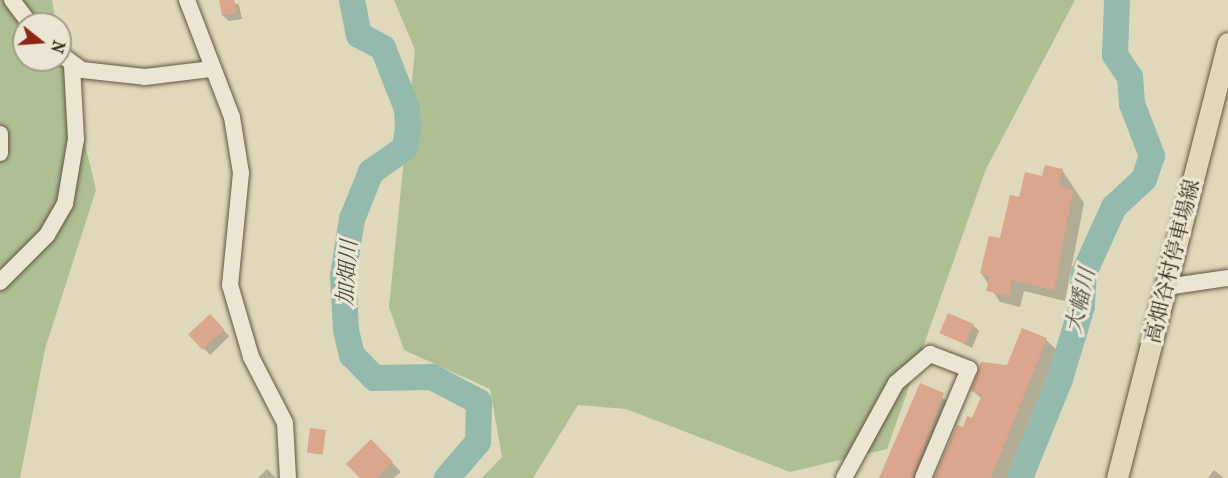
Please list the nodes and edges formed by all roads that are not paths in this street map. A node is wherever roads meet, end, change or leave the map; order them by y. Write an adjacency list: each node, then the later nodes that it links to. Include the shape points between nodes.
1 (187, 0): 4 (street)
2 (1228, 43): 10 (main road, 高畑谷村停車場線)
3 (72, 60): 4 (street, via 145,77)
4 (211, 69): 11 (street, via 232,117 241,173 230,285 251,357 285,423)
5 (67, 72): 9 (street, via 75,139 65,204 47,235)
6 (0, 134): 7 (street)
7 (0, 153)
8 (1228, 278): 10 (street)
9 (0, 282)
10 (1166, 287): 14 (main road, 高畑谷村停車場線)
11 (288, 478)
12 (844, 478): 13 (street, via 896,382 930,354 969,369)
13 (923, 478)
14 (1117, 478)

